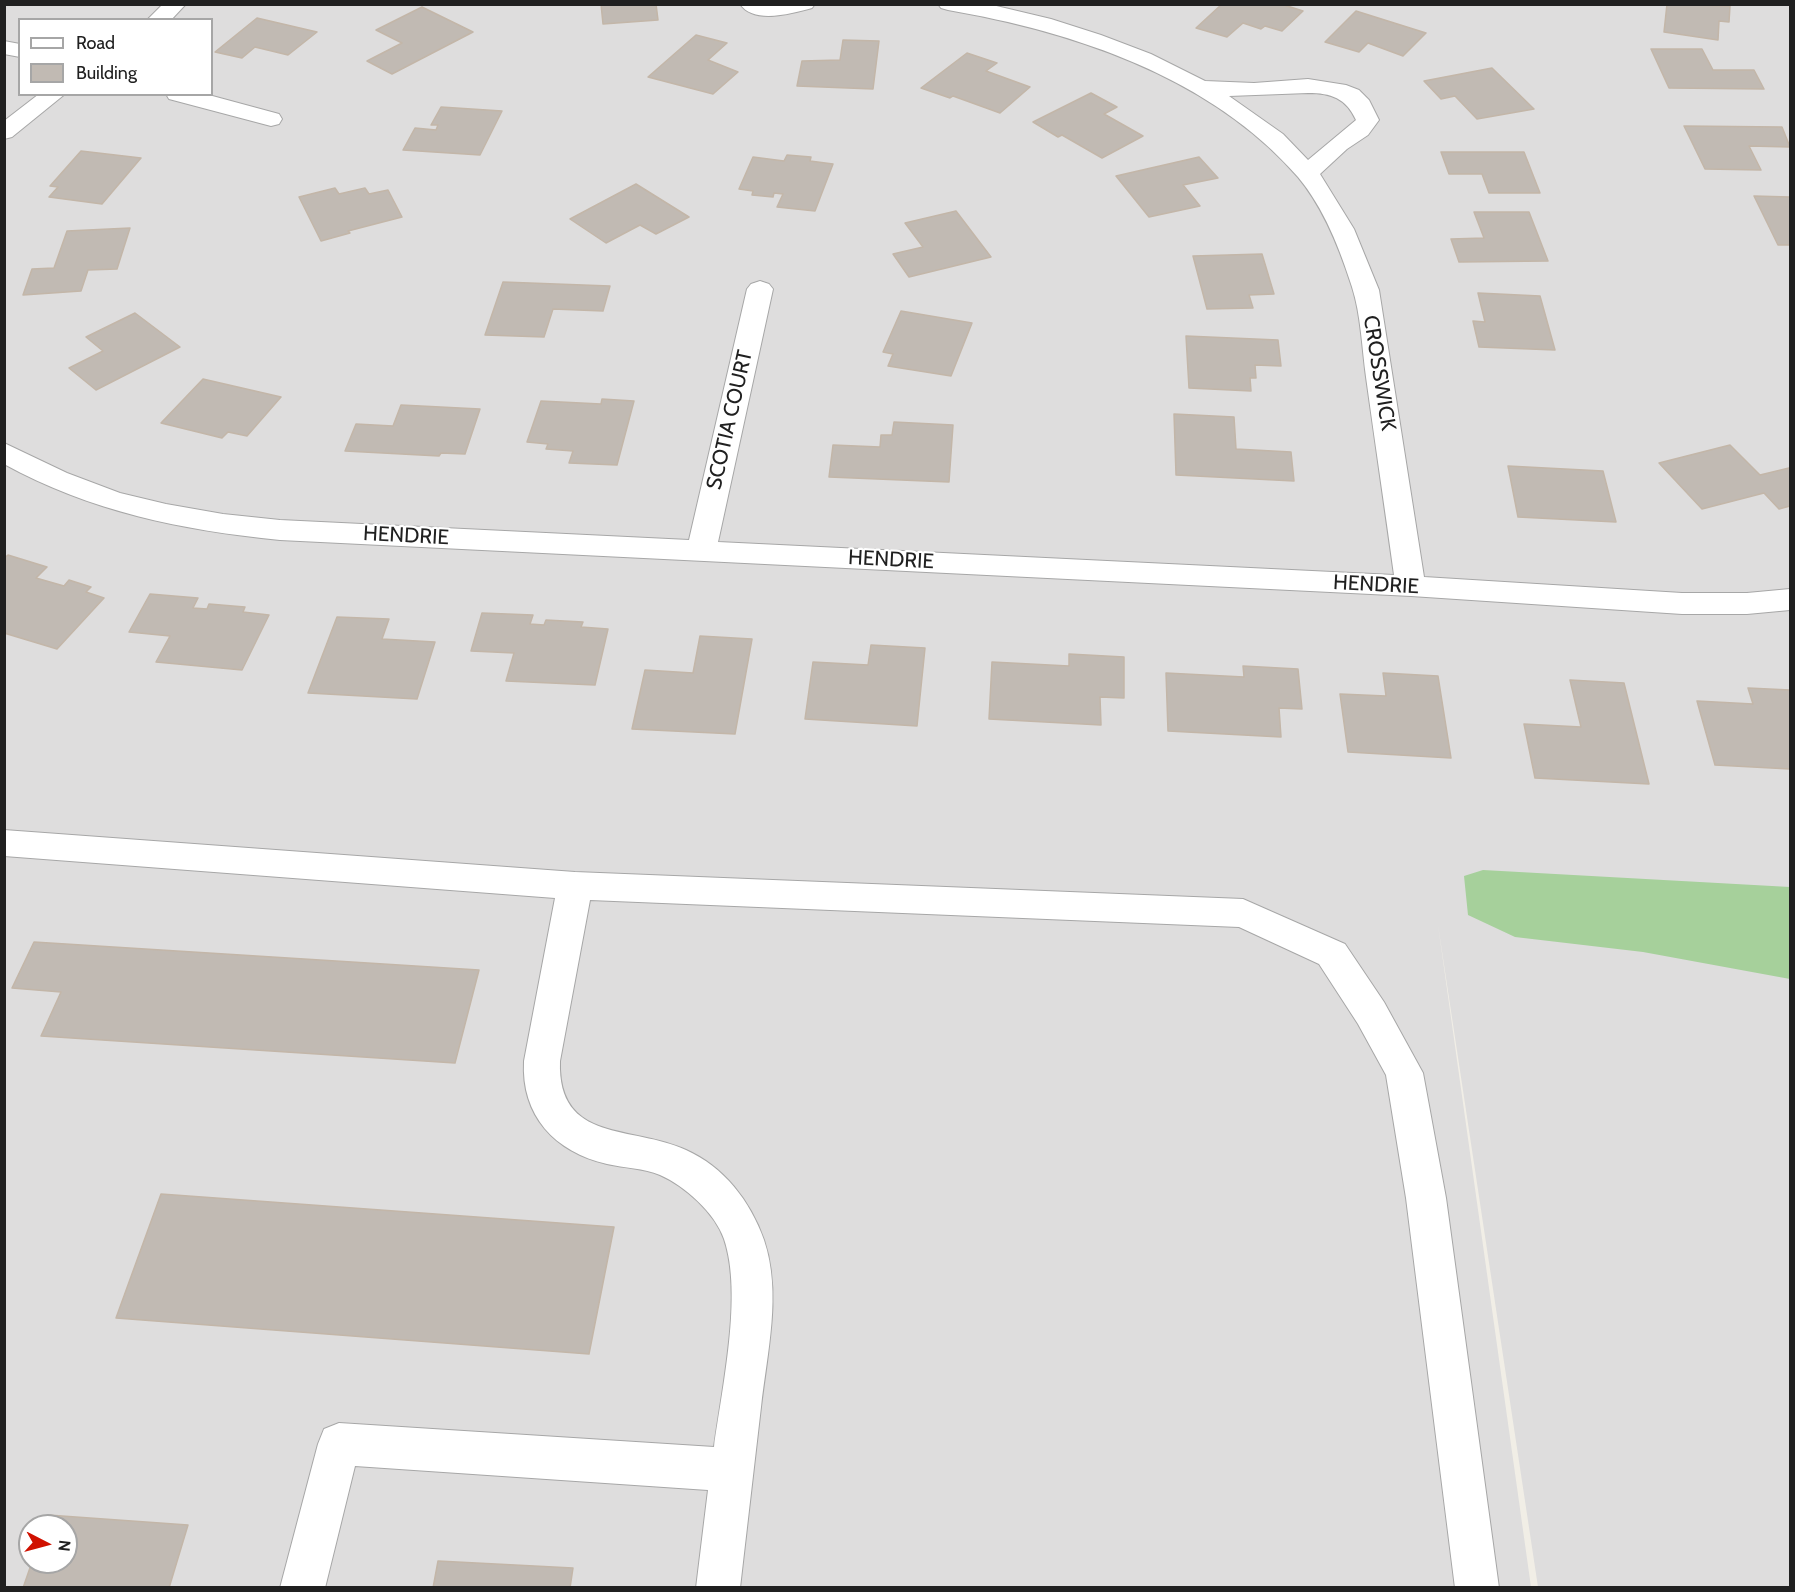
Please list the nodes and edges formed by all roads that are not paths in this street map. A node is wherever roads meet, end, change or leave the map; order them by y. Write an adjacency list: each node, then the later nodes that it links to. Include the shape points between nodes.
1 (176, 4): 5 (street)
2 (750, 4): 3 (street, via 763,10)
3 (805, 4)
4 (948, 4): 6 (street, CROSSWICK, via 1069,32)
5 (159, 18)
6 (1201, 87): 11 (street, CROSSWICK, via 1262,130); 11 (street, CROSSWICK, via 1260,90 1319,86 1340,89 1355,97 1368,120)
7 (51, 96): 10 (street)
8 (185, 96): 9 (street)
9 (271, 119)
10 (4, 132)
11 (1307, 173): 15 (street, CROSSWICK, via 1353,250 1366,290)
12 (760, 289): 14 (street, SCOTIA COURT)
13 (4, 452): 14 (street, HENDRIE, via 57,480 123,504 230,525)
14 (701, 550): 15 (street, HENDRIE)
15 (1411, 586): 16 (street, HENDRIE, via 1678,603)
16 (1791, 600)
17 (4, 843): 18 (street)
18 (575, 886): 19 (street, via 541,1083 564,1125 585,1140 665,1159 689,1170 720,1197 737,1220 748,1252 752,1310); 22 (street, via 1243,913 1332,954 1371,1012 1404,1073 1426,1198)
19 (732, 1470): 20 (street, via 339,1444); 21 (street)
20 (302, 1587)
21 (718, 1587)
22 (1477, 1587)

